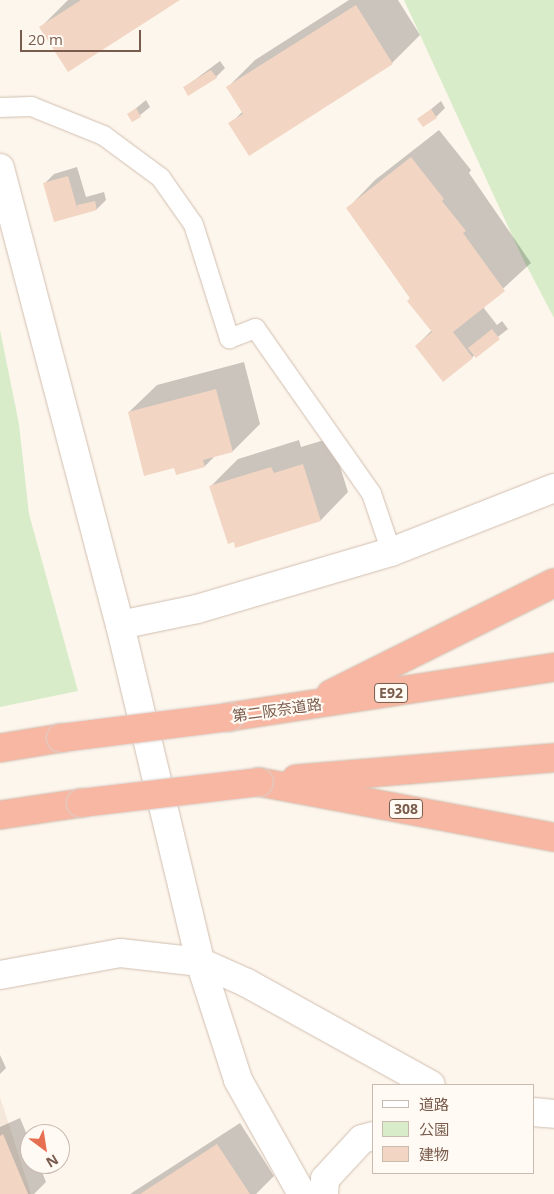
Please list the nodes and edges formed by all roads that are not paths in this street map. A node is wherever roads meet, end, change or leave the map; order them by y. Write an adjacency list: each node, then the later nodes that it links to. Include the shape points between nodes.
1 (0, 106): 4 (lane, via 31,106 103,135 160,177 193,224 229,338 255,328 371,493)
2 (0, 168): 6 (street)
3 (554, 488): 4 (street)
4 (391, 552): 6 (street, via 196,609)
5 (554, 583): 8 (highway)
6 (120, 625): 14 (street)
7 (554, 667): 8 (highway, 第二阪奈道路 / E92)
8 (307, 706): 9 (highway, 第二阪奈道路 / E92, bridge)
9 (0, 748)
10 (554, 758): 11 (highway)
11 (259, 782): 12 (highway, bridge); 13 (highway, 308)
12 (0, 816)
13 (554, 837)
14 (200, 962): 15 (street, via 120,953); 16 (street, via 246,983); 20 (street, via 238,1080)
15 (0, 975)
16 (430, 1084)
17 (534, 1112): 18 (street)
18 (554, 1114)
19 (372, 1136): 21 (street, via 362,1139 325,1179)
20 (302, 1194)
21 (324, 1194)

